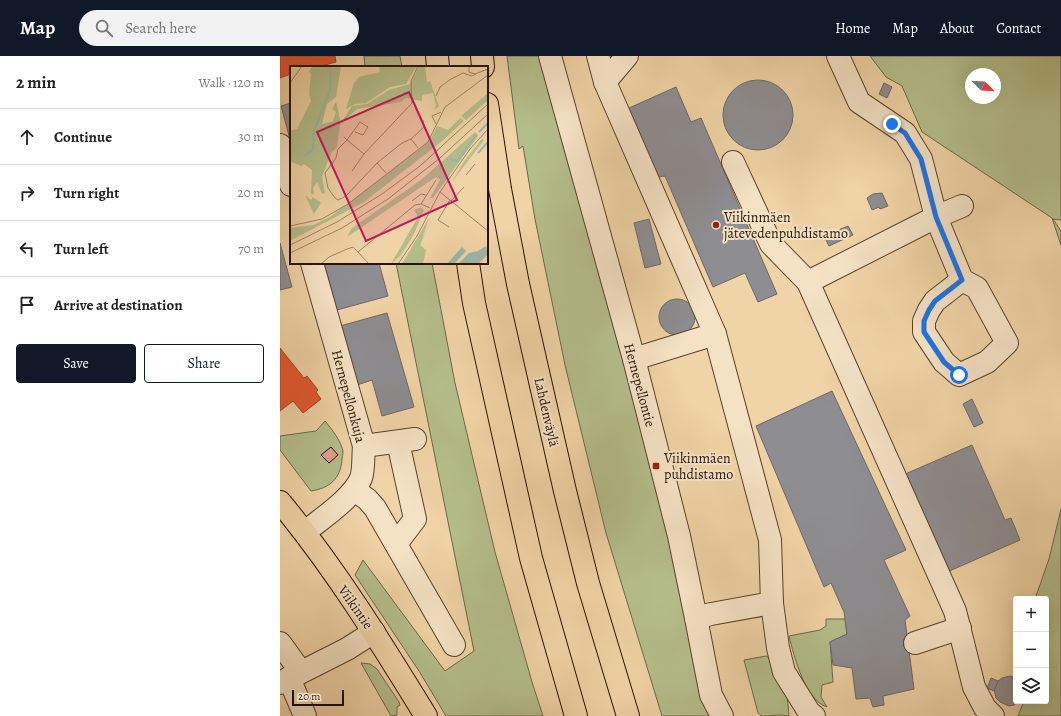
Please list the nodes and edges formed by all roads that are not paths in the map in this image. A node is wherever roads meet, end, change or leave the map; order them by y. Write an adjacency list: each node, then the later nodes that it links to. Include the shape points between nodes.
1 (437, 56): 7 (main road)
2 (482, 56): 8 (main road)
3 (550, 56): 21 (street, Hernepellontie)
4 (598, 56): 9 (street)
5 (627, 56): 9 (street)
6 (838, 56): 15 (street, via 859,102 905,133 921,159)
7 (438, 66)
8 (483, 66)
9 (605, 82): 20 (street)
10 (488, 111): 38 (main road, Lahdenväylä, via 518,284 565,491 588,583)
11 (280, 145): 13 (street)
12 (733, 162): 19 (street, via 771,244)
13 (290, 181)
14 (962, 206): 15 (street)
15 (936, 217): 18 (street); 19 (street)
16 (312, 264): 22 (street, Hernepellonkuja)
17 (468, 264): 37 (main road, via 474,303 531,558)
18 (962, 280)
19 (808, 282): 29 (street, via 956,612)
20 (715, 334): 21 (street); 27 (street, via 770,540)
21 (634, 359): 28 (street, Hernepellontie, via 679,536)
22 (364, 446): 23 (street, Hernepellonkuja, via 362,477); 26 (street, via 406,441 414,519)
23 (354, 490): 25 (street, Hernepellonkuja); 26 (street, via 375,508)
24 (280, 502): 25 (main road, Viikintie)
25 (305, 532): 30 (main road, Viikintie)
26 (396, 544): 33 (street)
27 (772, 603): 28 (street); 40 (street, via 784,672 808,712)
28 (696, 618): 39 (street, Hernepellontie, via 711,695)
29 (960, 628): 32 (street); 41 (street, via 974,687 985,708)
30 (374, 632): 34 (street); 36 (main road, Viikintie)
31 (280, 643): 34 (street)
32 (916, 643)
33 (454, 645)
34 (290, 678): 35 (street)
35 (305, 716)
36 (426, 716)
37 (576, 716)
38 (628, 716)
39 (722, 716)
40 (814, 716)
41 (993, 716)

